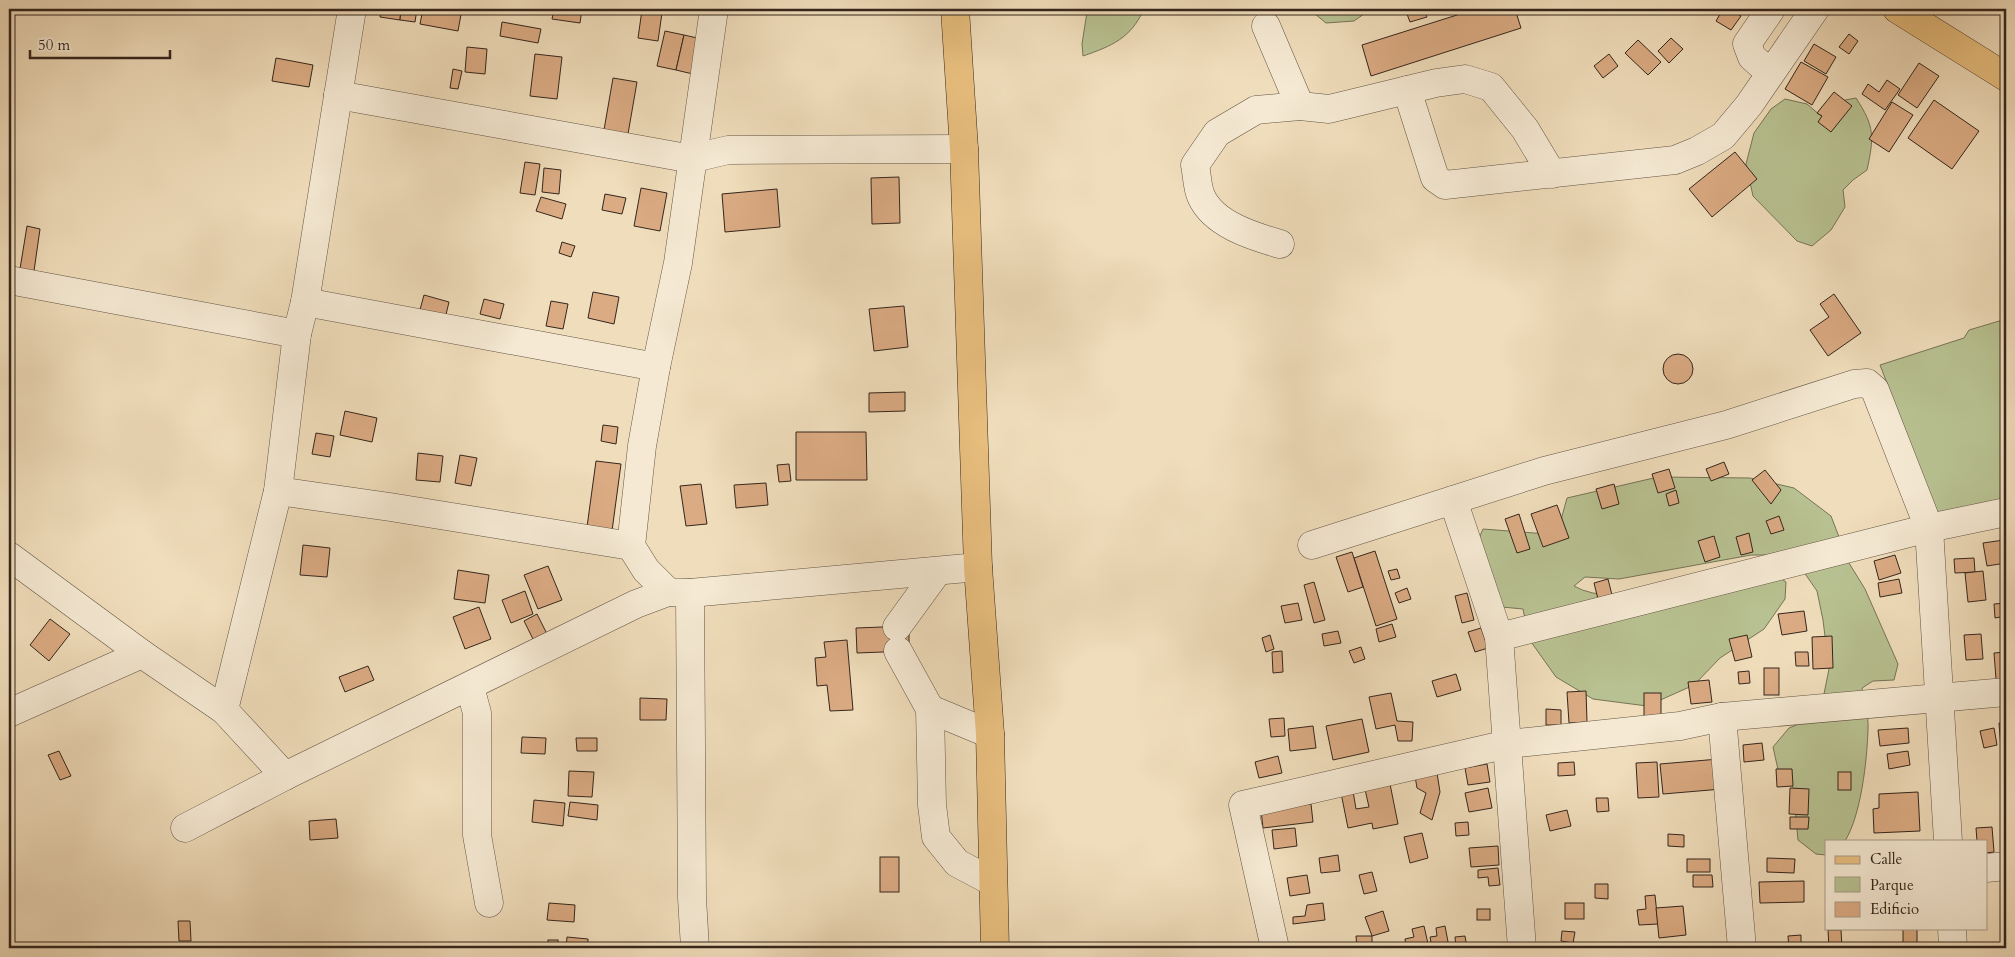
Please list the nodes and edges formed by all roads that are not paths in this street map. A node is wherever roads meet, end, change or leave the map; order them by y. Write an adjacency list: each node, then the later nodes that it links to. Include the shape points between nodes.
1 (352, 9): 11 (street)
2 (714, 9): 14 (street)
3 (955, 9): 13 (main road)
4 (1771, 9): 8 (street, via 1747,44 1752,57)
5 (1815, 9): 8 (street)
6 (1897, 9): 9 (main road)
7 (1266, 26): 12 (street)
8 (1770, 74): 15 (street, via 1722,136 1697,151 1675,160)
9 (2006, 78)
10 (1407, 90): 12 (street, via 1329,109); 15 (street, via 1465,80 1491,87 1525,129); 15 (street, via 1435,178 1440,184 1454,186)
11 (338, 95): 14 (street); 18 (street)
12 (1300, 106): 16 (street, via 1256,110 1218,133 1195,164 1201,196 1219,219)
13 (964, 149): 14 (street, via 728,150); 28 (main road)
14 (694, 158): 20 (street, via 678,263)
15 (1552, 174)
16 (1280, 244)
17 (9, 280): 19 (street)
18 (305, 302): 19 (street); 20 (street)
19 (297, 334): 21 (street)
20 (656, 367): 26 (street, via 642,446)
21 (278, 492): 26 (street); 37 (street)
22 (1453, 500): 24 (street, via 1544,471 1726,425 1854,384 1867,383 1875,390); 25 (street); 31 (street)
23 (2006, 512): 24 (street)
24 (1929, 528): 31 (street); 35 (street)
25 (1312, 545)
26 (632, 546): 30 (street, via 646,570)
27 (9, 556): 32 (street)
28 (978, 568): 29 (street); 40 (main road)
29 (937, 572): 30 (street); 36 (street, via 898,639)
30 (679, 592): 33 (street, via 636,604); 50 (street)
31 (1498, 636): 41 (street)
32 (142, 654): 37 (street); 38 (street)
33 (470, 687): 42 (street); 48 (street, via 478,713 477,835)
34 (2006, 692): 35 (street)
35 (1938, 698): 39 (street); 44 (street)
36 (930, 709): 40 (street); 47 (street, via 936,837 958,863)
37 (224, 710): 42 (street)
38 (9, 713)
39 (1722, 717): 41 (street, via 1680,726); 54 (street)
40 (990, 734): 47 (main road)
41 (1508, 744): 52 (street, via 1243,806); 53 (street)
42 (285, 776): 43 (street)
43 (185, 828)
44 (1948, 840)
45 (2006, 866): 46 (street)
46 (1988, 868)
47 (993, 882): 51 (main road)
48 (489, 903)
49 (1952, 930): 55 (street)
50 (694, 948)
51 (995, 948)
52 (1275, 948)
53 (1522, 948)
54 (1742, 948)
55 (1953, 948)

